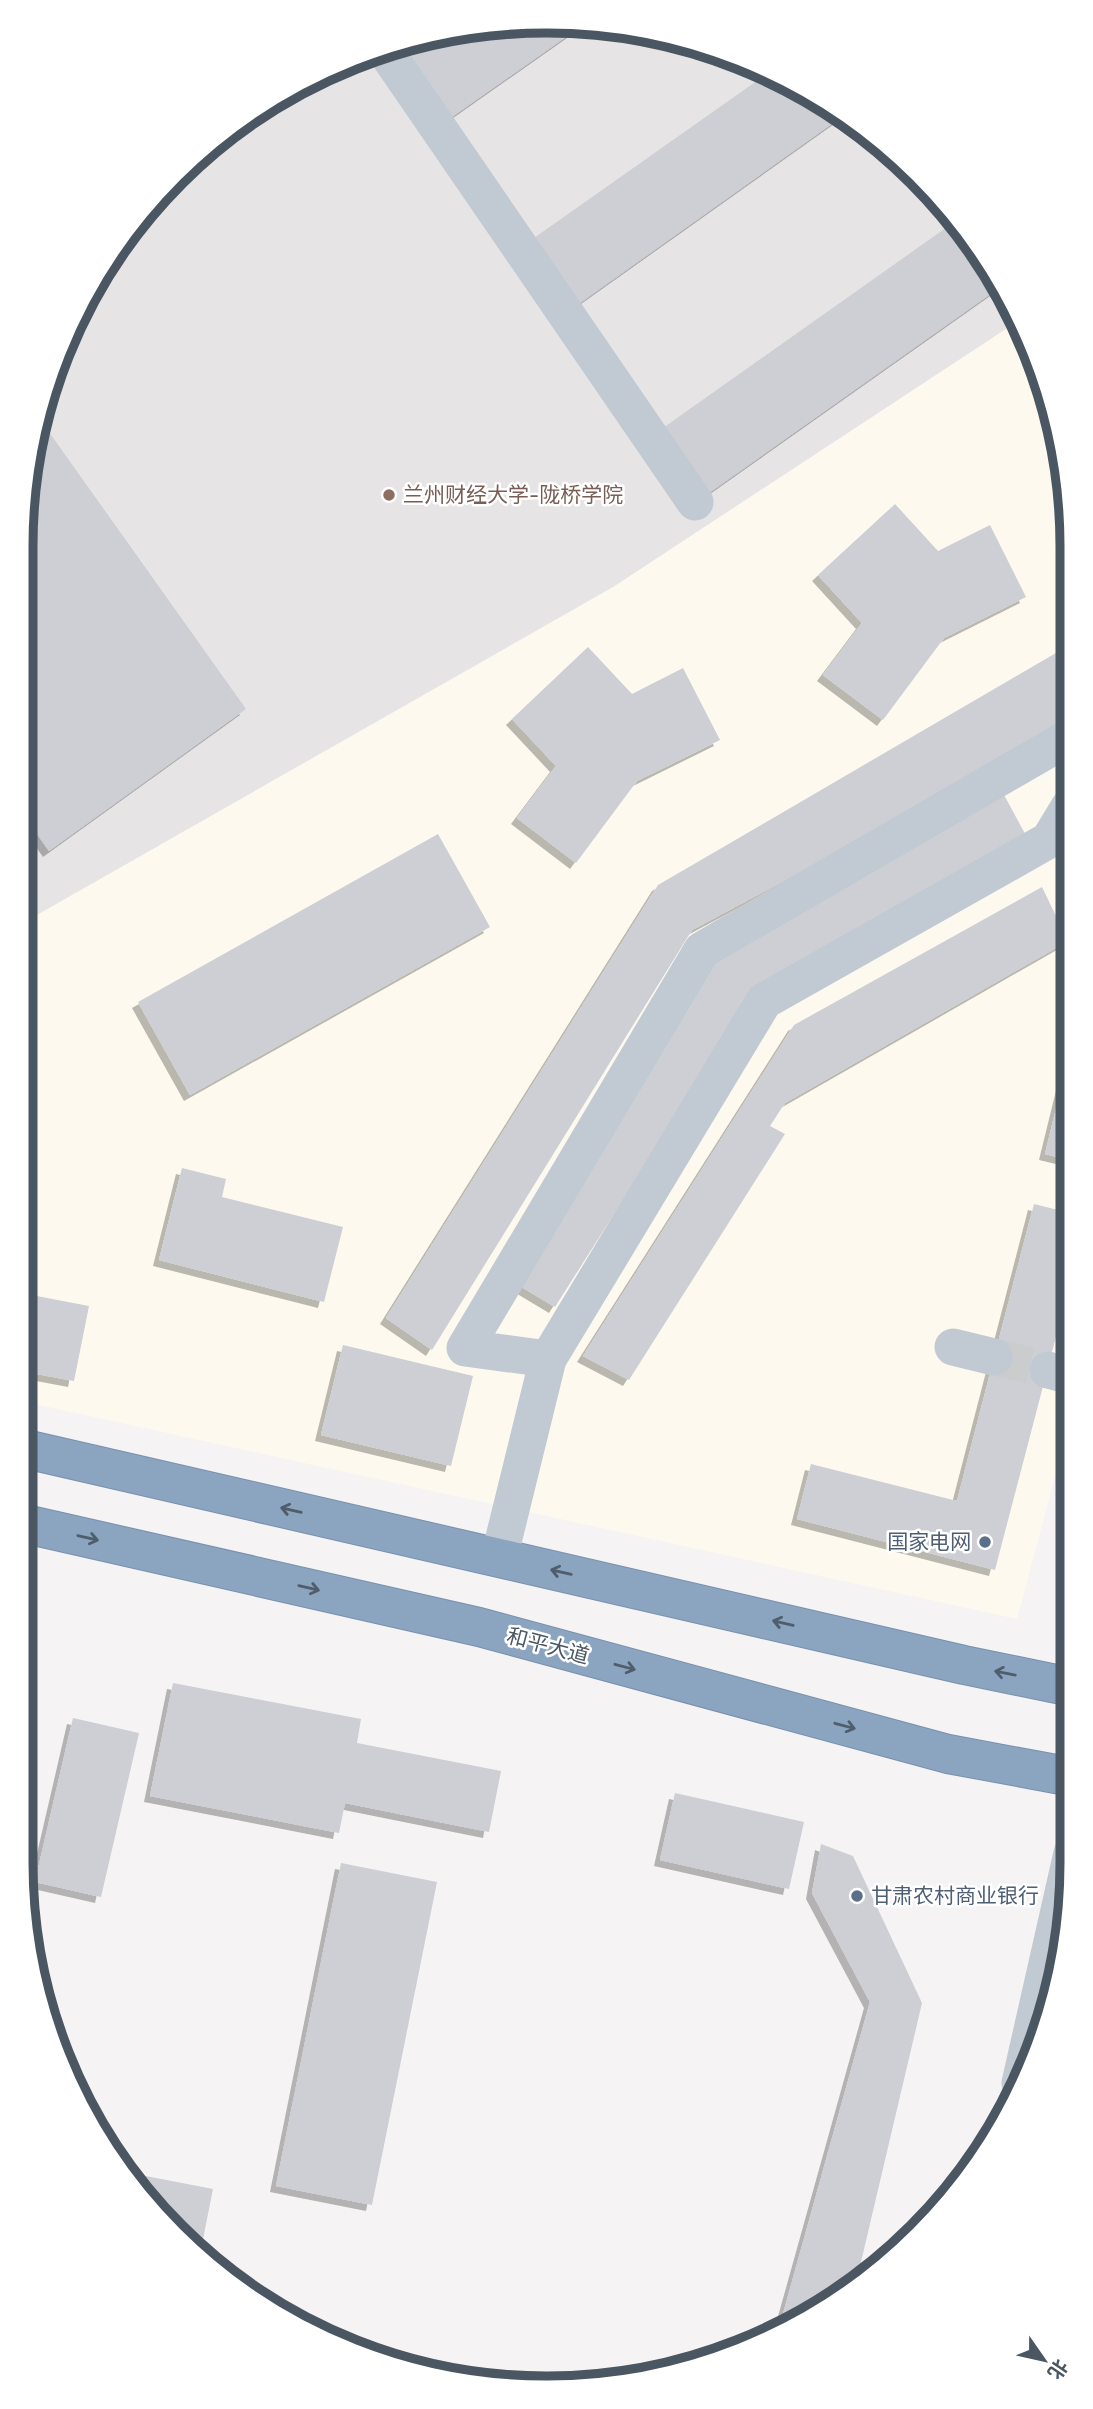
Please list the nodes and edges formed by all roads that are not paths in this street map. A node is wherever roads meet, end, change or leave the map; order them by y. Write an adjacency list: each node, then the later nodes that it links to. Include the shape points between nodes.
1 (390, 58): 2 (street)
2 (695, 502)
3 (1060, 743): 7 (street, via 702,950 465,1348)
4 (1060, 822): 7 (street, via 1049,840 764,1001)
5 (953, 1347): 6 (street)
6 (994, 1357)
7 (548, 1359): 10 (street)
8 (33, 1451): 10 (highway, one-way to 8)
9 (33, 1526): 12 (highway, 和平大道, one-way to 12, via 479,1627 948,1754)
10 (499, 1558): 11 (highway, one-way to 10)
11 (1060, 1685)
12 (1060, 1775)
13 (1055, 1927): 14 (street)
14 (1032, 2029)

